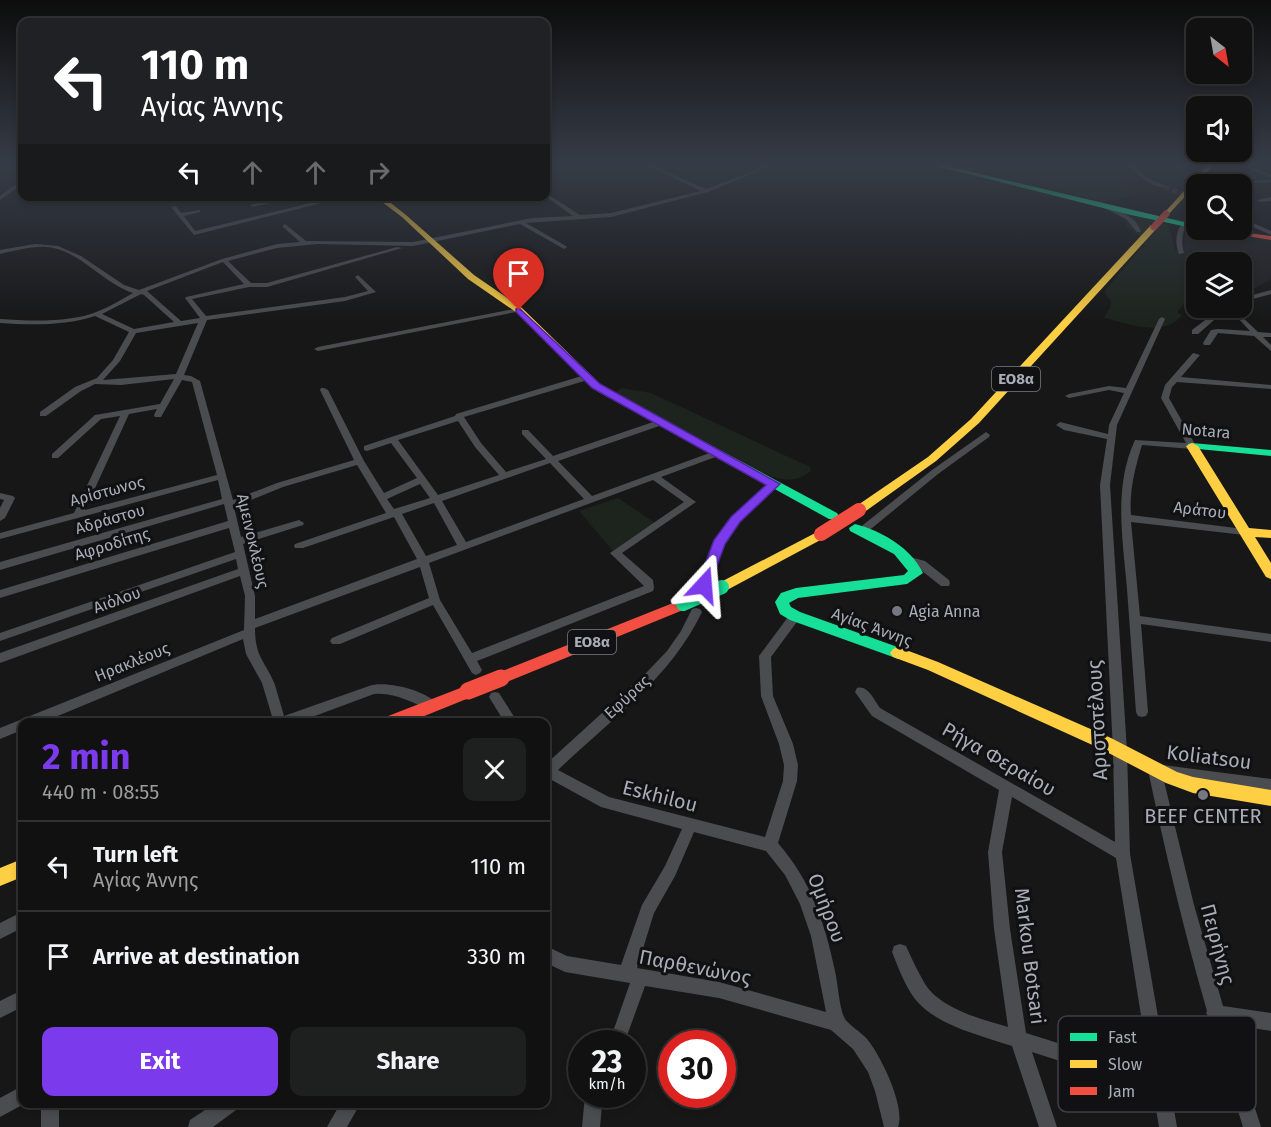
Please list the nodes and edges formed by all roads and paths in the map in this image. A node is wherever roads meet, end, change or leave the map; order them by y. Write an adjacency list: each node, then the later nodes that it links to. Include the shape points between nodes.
1 (182, 218): 14 (street, via 194,233)
2 (234, 218): 14 (street, via 216,222)
3 (263, 218): 14 (street)
4 (406, 218): 21 (main road)
5 (580, 218): 6 (street); 10 (street)
6 (584, 218)
7 (1127, 218): 16 (street)
8 (1157, 218): 11 (main road)
9 (1163, 218): 122 (main road, ΕΟ8α, bridge, via 975,421 932,459 858,510 722,587)
10 (521, 222): 21 (street); 23 (street)
11 (1186, 224)
12 (1252, 224): 17 (street)
13 (285, 226): 20 (street)
14 (222, 227)
15 (1186, 230): 25 (street, via 1178,240)
16 (1139, 231)
17 (1271, 233)
18 (1252, 235): 19 (main road)
19 (1271, 238)
20 (304, 242): 22 (street); 26 (street)
21 (431, 242): 22 (street); 34 (main road, via 471,278)
22 (413, 244): 28 (street, via 267,285)
23 (564, 247)
24 (0, 252): 30 (street, via 58,247)
25 (1181, 253)
26 (224, 260): 28 (street); 30 (street)
27 (358, 277): 38 (street, via 373,292)
28 (249, 285): 33 (street)
29 (1271, 292): 32 (street)
30 (137, 293): 35 (street); 41 (street, via 146,293)
31 (180, 293): 33 (street)
32 (1252, 297)
33 (189, 298): 38 (street)
34 (519, 310): 47 (street); 51 (main road)
35 (96, 314): 40 (street, via 32,323); 42 (street)
36 (1212, 318): 43 (street)
37 (1241, 318): 44 (street)
38 (204, 319): 41 (street); 50 (street)
39 (1162, 319): 56 (street, Αριστοτέλους)
40 (0, 321)
41 (180, 324): 42 (street)
42 (133, 331): 53 (street, via 116,361)
43 (1195, 332)
44 (1257, 334): 45 (street); 46 (street, via 1218,331); 48 (street)
45 (1271, 335)
46 (1207, 342)
47 (318, 349)
48 (1271, 349)
49 (1196, 355): 52 (street)
50 (179, 377): 53 (street, via 102,383); 58 (street); 76 (street, Αμεινοκλέους, via 196,381)
51 (588, 377): 62 (street, via 466,412); 63 (main road, via 600,389)
52 (1175, 379): 54 (street); 69 (street, via 1164,398)
53 (97, 380): 60 (street)
54 (1271, 387)
55 (324, 390): 75 (street)
56 (1128, 391): 57 (street, via 1109,388); 67 (street, Αριστοτέλους)
57 (1069, 396)
58 (162, 406): 59 (street); 61 (street)
59 (126, 412): 73 (street, via 98,417); 87 (street)
60 (43, 414)
61 (158, 416)
62 (458, 418): 68 (street); 77 (street)
63 (662, 422): 71 (main road); 74 (street)
64 (1060, 425): 67 (street)
65 (525, 432): 74 (street)
66 (986, 435): 93 (street)
67 (1111, 437): 131 (street, Αριστοτέλους, via 1105,485)
68 (393, 439): 70 (street); 79 (street)
69 (1192, 446): 72 (main road, Notara); 90 (street, Notara, via 1138,442 1128,476); 94 (main road)
70 (366, 448)
71 (718, 453): 78 (street, Ηρακλέους); 80 (main road)
72 (1271, 453)
73 (56, 456)
74 (551, 460): 77 (street); 84 (street)
75 (359, 461): 82 (street); 85 (street, Αδράστου)
76 (222, 476): 85 (street, Αμεινοκλέους); 87 (street, Αρίστωνος)
77 (505, 476): 83 (street)
78 (654, 477): 84 (street, Ηρακλέους); 118 (street, via 691,502 615,553 649,583 649,588)
79 (423, 479): 82 (street); 83 (street)
80 (774, 484): 88 (main road); 107 (street, via 735,519 719,543)
81 (5, 497): 89 (street)
82 (381, 498): 86 (street)
83 (436, 499): 86 (street); 99 (street)
84 (590, 500): 99 (street, Ηρακλέους)
85 (229, 502): 91 (street, Αμεινοκλέους); 103 (street, Αδράστου)
86 (394, 513): 98 (street); 101 (street)
87 (78, 514): 96 (street, Αρίστωνος)
88 (833, 516)
89 (0, 518)
90 (1125, 518): 94 (street, Αράτου); 112 (street)
91 (233, 523): 97 (street, Αμεινοκλέους); 108 (street, Αφροδίτης)
92 (299, 523): 97 (street)
93 (859, 529): 102 (main road)
94 (1244, 532): 95 (main road, Αράτου); 105 (main road)
95 (1271, 534)
96 (0, 536)
97 (238, 542): 100 (street, Αμεινοκλέους)
98 (299, 546)
99 (463, 546): 101 (street, Ηρακλέους)
100 (241, 554): 104 (street, Αμεινοκλέους); 114 (street)
101 (423, 561): 109 (street); 113 (street, Ηρακλέους)
102 (910, 561): 106 (street, via 929,568); 111 (main road, Αγίας Άννης, via 916,573 907,579 786,597 783,606)
103 (0, 566)
104 (244, 571): 113 (street, Αμεινοκλέους, via 250,596); 117 (street, Αιόλου)
105 (1271, 574)
106 (945, 583)
107 (704, 585)
108 (0, 594)
109 (435, 600): 116 (street); 118 (street)
110 (696, 612): 132 (street, Εφύρας, via 659,667)
111 (795, 616): 131 (main road, Αγίας Άννης, via 933,666); 139 (street, via 765,656 766,688 791,765 790,781)
112 (1134, 619): 115 (street); 123 (street)
113 (249, 628): 124 (street, Ηρακλέους); 125 (street, Αμεινοκλέους, via 252,654 268,683)
114 (0, 637)
115 (1271, 638)
116 (336, 641)
117 (0, 658)
118 (469, 659): 119 (street)
119 (476, 670)
120 (861, 693): 136 (street, Ρήγα Φεραίου, via 876,712)
121 (495, 698): 128 (street)
122 (432, 705): 126 (street, via 397,688 385,687); 127 (main road, ΕΟ8α)
123 (1142, 712)
124 (39, 718)
125 (278, 718)
126 (294, 718)
127 (400, 718)
128 (509, 718)
129 (18, 727): 130 (street)
130 (0, 734)
131 (1120, 751): 133 (main road, Αγίας Άννης); 140 (street, Αριστοτέλους)
132 (550, 768)
133 (1155, 770): 135 (street, Koliatsou); 137 (main road, Koliatsou, via 1193,785); 150 (street, Πειρήνης)
134 (550, 774): 138 (street, Eskhilou, via 606,803)
135 (1271, 784)
136 (1007, 786): 140 (street, Ρήγα Φεραίου); 158 (street, Markou Botsari, via 995,852)
137 (1271, 798)
138 (691, 824): 139 (street, Eskhilou); 147 (street, via 647,910)
139 (770, 845): 156 (street, Ομήρου, via 807,900 829,975)
140 (1123, 854): 151 (street, Αριστοτέλους)
141 (18, 870): 142 (main road)
142 (0, 877)
143 (18, 922): 144 (street)
144 (0, 931)
145 (900, 952): 158 (street, via 920,992 933,1006 968,1023)
146 (550, 956): 147 (street, Παρθενώνος, via 565,964)
147 (633, 976): 156 (street, Παρθενώνος, via 719,990); 157 (street)
148 (18, 1001): 149 (street)
149 (0, 1010)
150 (1215, 1013): 152 (street, Πειρήνης); 153 (street)
151 (1150, 1016)
152 (1216, 1016)
153 (1234, 1016)
154 (1256, 1020): 155 (street)
155 (1271, 1022)
156 (836, 1023): 168 (street, via 867,1050 885,1086)
157 (622, 1030)
158 (1018, 1038): 159 (street); 173 (street, Markou Botsari)
159 (1058, 1051)
160 (18, 1097): 161 (street)
161 (0, 1108)
162 (50, 1108): 170 (street)
163 (224, 1108): 169 (street)
164 (348, 1108): 171 (street)
165 (593, 1108): 172 (street)
166 (1166, 1112): 174 (street, Αριστοτέλους)
167 (1247, 1112): 175 (street, Πειρήνης)
168 (891, 1121)
169 (199, 1126)
170 (50, 1127)
171 (336, 1127)
172 (591, 1127)
173 (1048, 1127)
174 (1168, 1127)
175 (1252, 1127)

